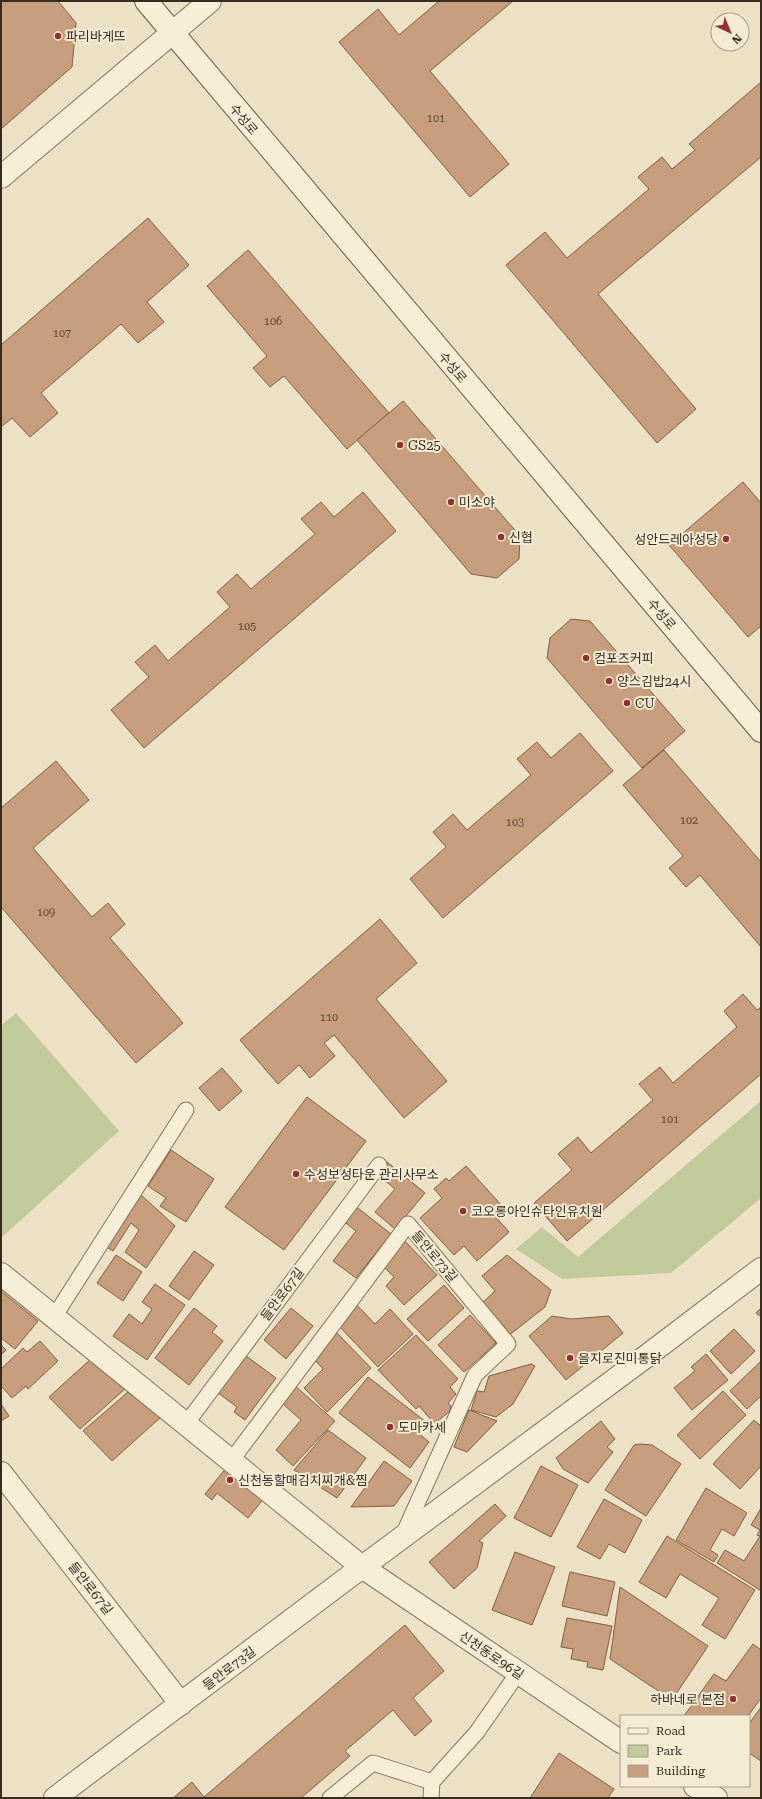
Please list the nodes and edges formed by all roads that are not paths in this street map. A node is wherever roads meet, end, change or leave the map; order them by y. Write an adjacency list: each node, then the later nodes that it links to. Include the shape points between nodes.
1 (146, 1): 3 (street, 수성로)
2 (210, 1): 3 (street)
3 (173, 34): 4 (street); 5 (street, 수성로)
4 (1, 177)
5 (761, 731)
6 (186, 1110): 10 (lane)
7 (379, 1165): 11 (lane, 들안로67길)
8 (761, 1269): 14 (street, 들안로73길)
9 (1, 1274): 10 (street)
10 (54, 1317): 11 (street)
11 (186, 1424): 12 (street)
12 (231, 1461): 14 (lane, 들안로73길, via 408,1224 508,1344 475,1375); 15 (street)
13 (1, 1473): 17 (street, 들안로67길)
14 (402, 1537): 15 (street, 들안로73길)
15 (362, 1567): 16 (street, 신천동로96길); 17 (street, 들안로73길)
16 (518, 1673): 18 (street, 신천동로96길); 19 (lane, via 477,1732)
17 (181, 1704): 21 (street, 들안로73길)
18 (620, 1741)
19 (432, 1782): 22 (lane, via 373,1763); 23 (lane)
20 (697, 1787): 24 (street)
21 (55, 1798)
22 (330, 1798)
23 (431, 1798)
24 (716, 1798)

